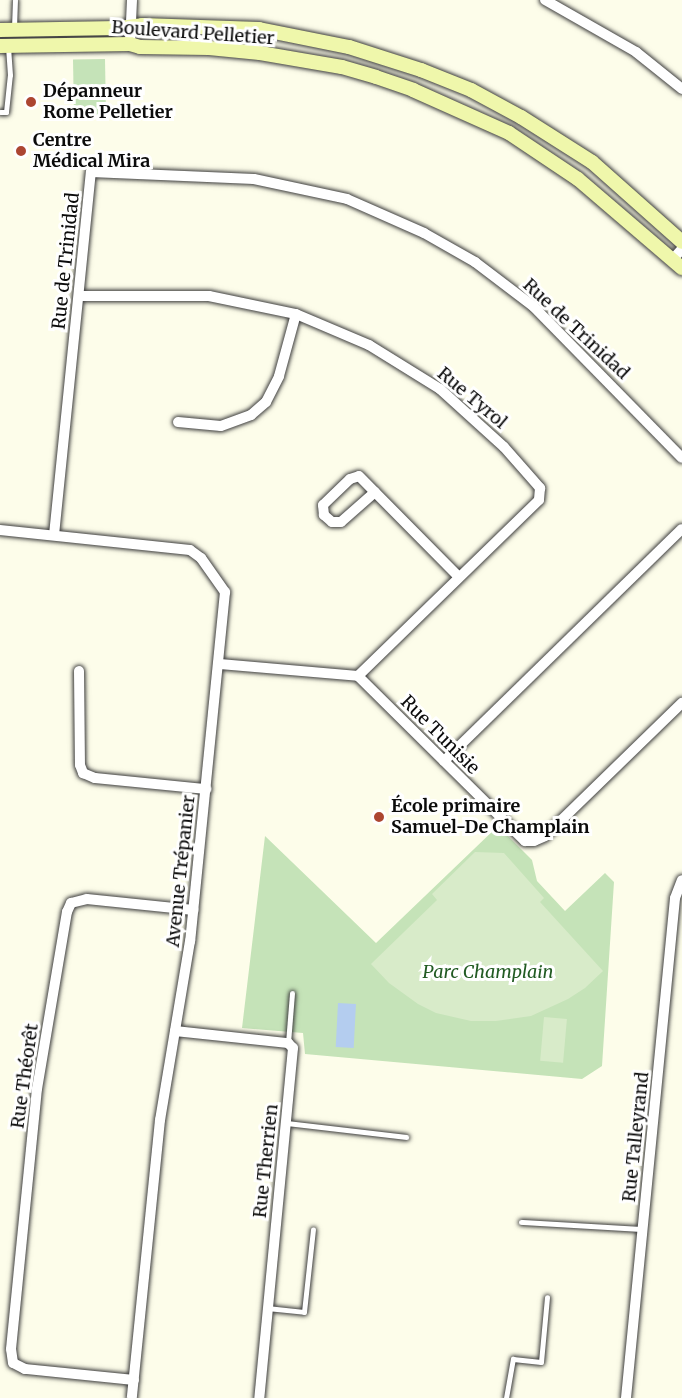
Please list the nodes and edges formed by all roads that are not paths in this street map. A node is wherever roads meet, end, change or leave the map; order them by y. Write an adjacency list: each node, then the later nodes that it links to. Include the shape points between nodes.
1 (15, 0): 6 (lane)
2 (132, 0): 4 (street)
3 (545, 0): 9 (street, via 636,52)
4 (130, 28): 6 (street, Boulevard Pelletier); 7 (street); 11 (street, Boulevard Pelletier, via 168,25 259,29 349,47 421,70 471,90 592,162)
5 (0, 30): 6 (street, Boulevard Pelletier)
6 (14, 30)
7 (130, 44): 8 (street, Boulevard Pelletier); 12 (street, Boulevard Pelletier, via 260,53 342,67 413,90 509,133 578,178)
8 (4, 46): 10 (lane, via 6,112)
9 (682, 89)
10 (0, 112)
11 (682, 242)
12 (679, 259)
13 (80, 296): 14 (street, Rue Tyrol, via 209,296); 16 (street, Rue de Trinidad, via 91,172 254,179 347,199 444,244 534,307); 20 (street, Rue de Trinidad)
14 (296, 314): 15 (street, via 279,376 266,402 251,415 221,426); 21 (street, Rue Tyrol, via 369,345 440,389 504,447 540,488 539,500)
15 (178, 422)
16 (682, 458)
17 (375, 492): 17 (street, via 359,476 350,479 323,505 324,515 332,522 341,522); 21 (street)
18 (682, 529): 26 (street)
19 (0, 530): 20 (street, Avenue Trépanier)
20 (54, 535): 22 (street, Avenue Trépanier, via 180,547 195,552 225,592)
21 (458, 576): 24 (street, Rue Tyrol)
22 (219, 664): 24 (street); 27 (street, Avenue Trépanier)
23 (79, 671): 27 (street, via 83,773 95,778)
24 (358, 676): 26 (street, Rue Tunisie)
25 (682, 703): 26 (street, Rue Tunisie, via 545,836 534,841 517,836)
26 (444, 761)
27 (206, 789): 29 (street, Avenue Trépanier)
28 (682, 880): 37 (street, Rue Talleyrand, via 675,898)
29 (193, 910): 31 (street, Avenue Trépanier); 40 (street, Rue Théorêt, via 87,899 71,903 37,1089 12,1360 15,1366 25,1369)
30 (292, 993): 32 (lane)
31 (175, 1031): 32 (street); 40 (street, Avenue Trépanier, via 160,1120)
32 (288, 1043): 33 (street, Rue Therrien, via 294,1058)
33 (287, 1123): 34 (lane); 39 (street, Rue Therrien)
34 (406, 1137)
35 (521, 1222): 37 (lane)
36 (313, 1229): 39 (lane, via 304,1312)
37 (643, 1229): 44 (street, Rue Talleyrand)
38 (547, 1297): 43 (lane, via 541,1362 513,1359)
39 (267, 1308): 42 (street, Rue Therrien)
40 (134, 1380): 41 (street, Avenue Trépanier)
41 (132, 1398)
42 (259, 1398)
43 (506, 1398)
44 (626, 1398)

